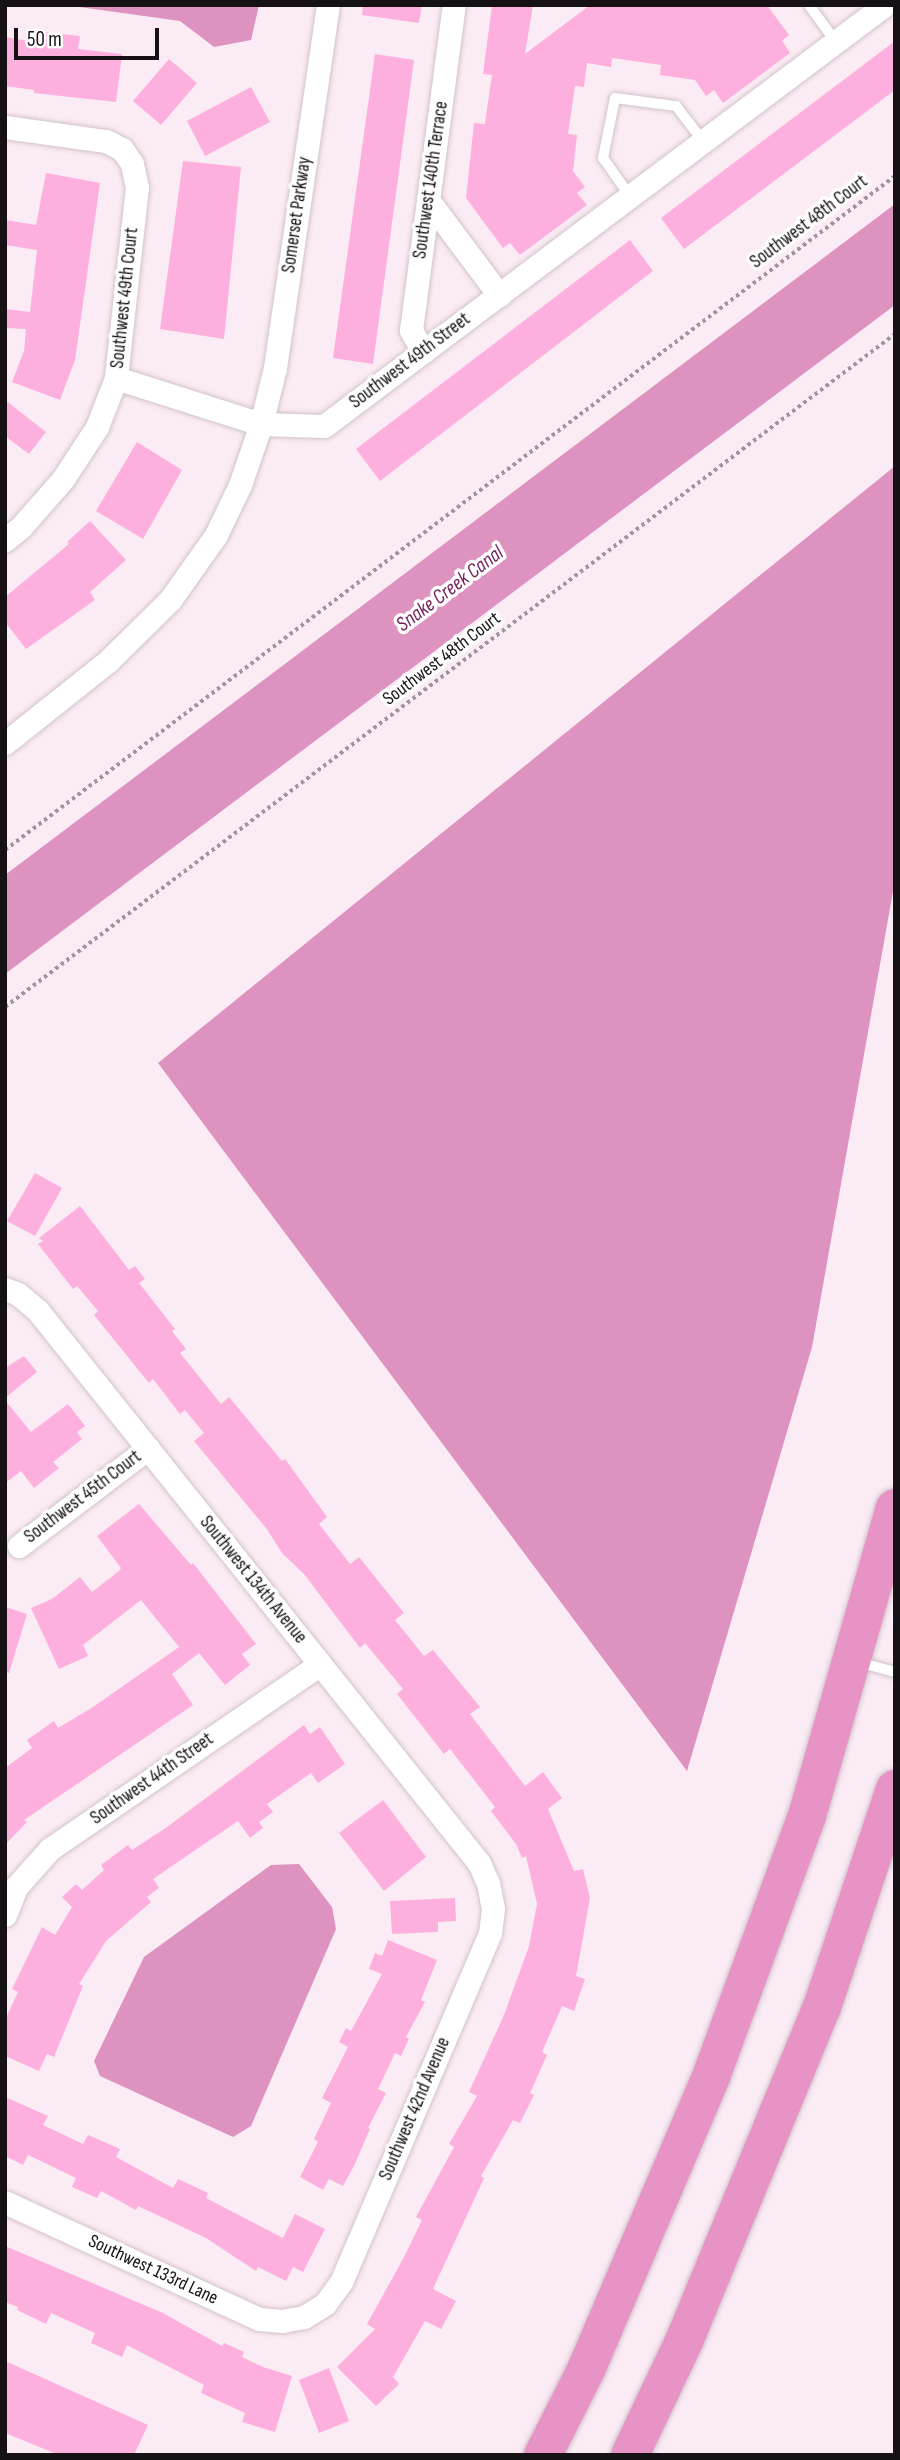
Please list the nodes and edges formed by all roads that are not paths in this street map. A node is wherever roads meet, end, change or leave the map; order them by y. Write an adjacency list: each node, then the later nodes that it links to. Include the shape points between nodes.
1 (328, 5): 13 (street, Somerset Parkway, via 275,368)
2 (454, 5): 9 (street, Southwest 140th Terrace)
3 (809, 5): 5 (lane)
4 (881, 6): 5 (street, Southwest 49th Street)
5 (836, 42): 7 (street, Southwest 49th Street)
6 (5, 127): 12 (street, Southwest 49th Court, via 106,141 122,149 132,164 137,187)
7 (703, 141): 8 (street, Southwest 49th Street); 8 (lane, via 676,106 615,98 603,158)
8 (630, 196): 10 (street, Southwest 49th Street)
9 (428, 200): 10 (street); 11 (street, Southwest 140th Terrace, via 411,330)
10 (499, 295): 11 (street, Southwest 49th Street)
11 (423, 352): 13 (street, Southwest 49th Street, via 324,426)
12 (116, 379): 13 (street, Southwest 49th Street); 14 (street, Southwest 49th Court, via 97,427 63,479)
13 (261, 424): 15 (street, via 216,535 170,600 107,662)
14 (5, 540)
15 (5, 743)
16 (5, 1289): 17 (street, Southwest 134th Avenue, via 38,1311)
17 (148, 1448): 19 (street, Southwest 45th Court); 21 (street, Southwest 134th Avenue)
18 (895, 1508): 20 (highway)
19 (19, 1546)
20 (852, 1660): 22 (lane); 28 (highway, via 807,1816 712,2074 586,2370)
21 (320, 1664): 24 (street, Southwest 134th Avenue, via 479,1863); 25 (street, Southwest 44th Street, via 50,1849 17,1886)
22 (895, 1672)
23 (895, 1789): 29 (highway, via 822,2007 685,2339)
24 (488, 1884): 27 (street, Southwest 42nd Avenue, via 493,1909 490,1933 379,2195 341,2283 325,2304)
25 (5, 1914)
26 (5, 2202): 27 (street, Southwest 133rd Lane, via 259,2319)
27 (304, 2317)
28 (543, 2455)
29 (630, 2455)

